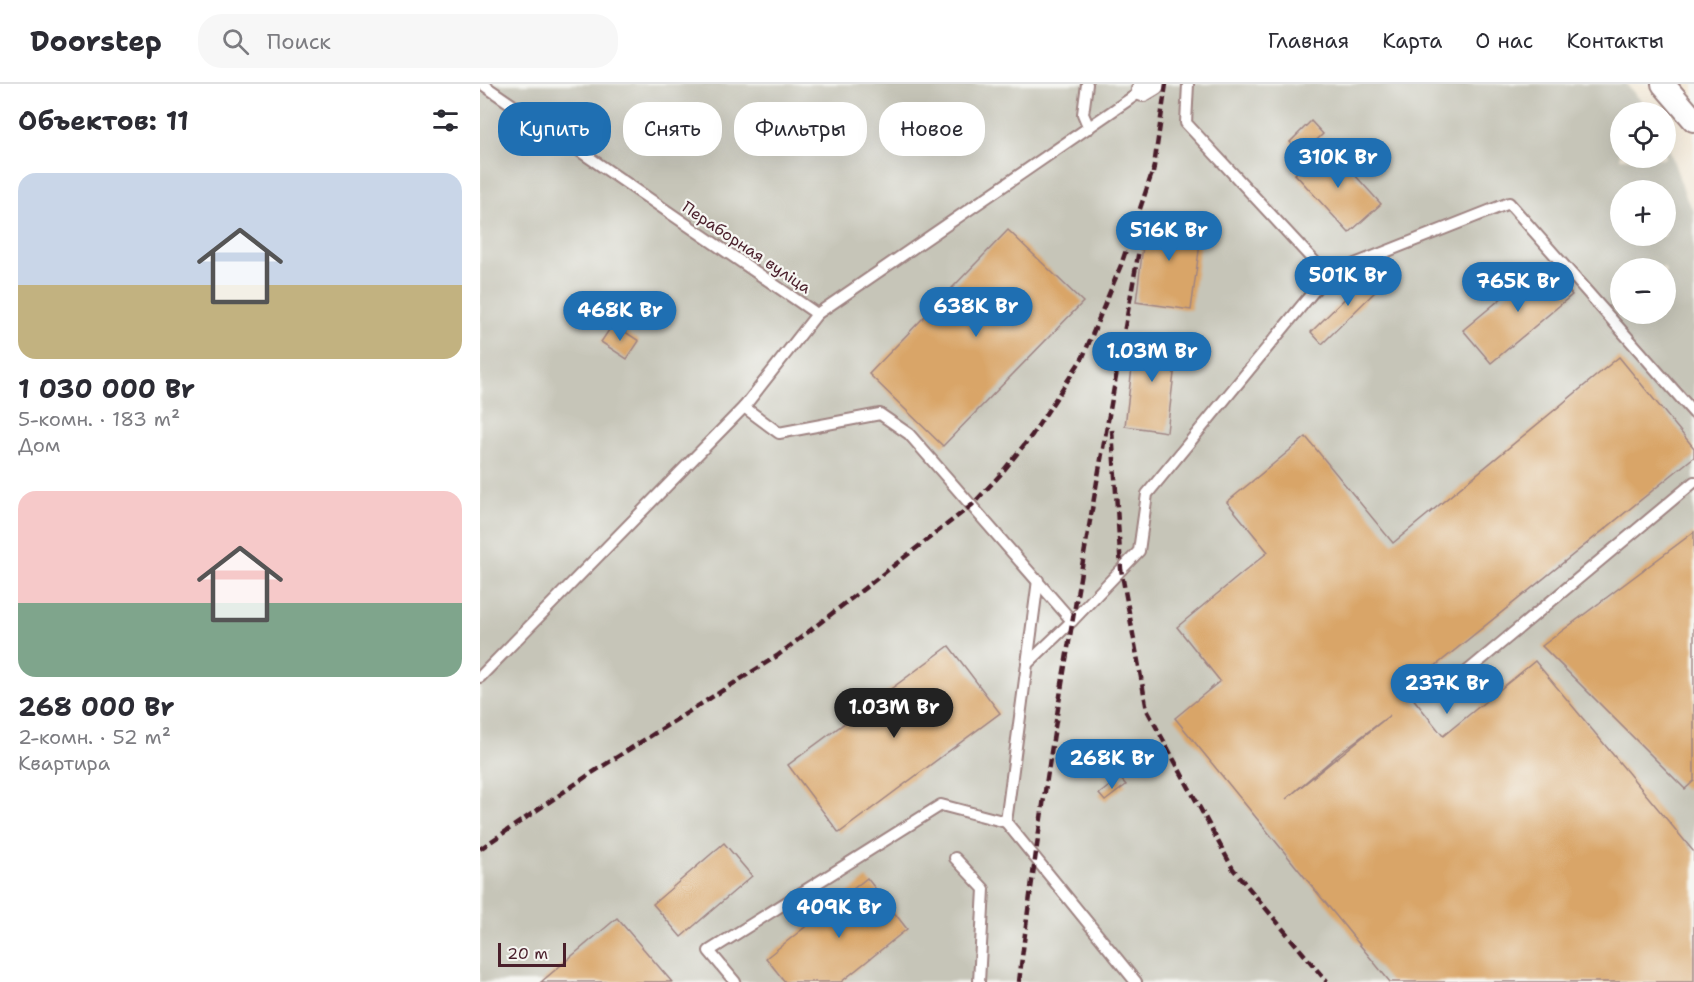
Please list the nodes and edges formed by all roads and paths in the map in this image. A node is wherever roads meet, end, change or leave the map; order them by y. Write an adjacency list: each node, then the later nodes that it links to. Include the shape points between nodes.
1 (1087, 84): 7 (lane, via 1083,114)
2 (1188, 84): 8 (lane, via 1186,123)
3 (1663, 84): 6 (street)
4 (487, 86): 9 (lane, Пераборная вуліца)
5 (1145, 86): 7 (lane, Пераборная вуліца)
6 (1694, 120)
7 (1089, 128): 9 (lane, Пераборная вуліца)
8 (1327, 275): 11 (lane, via 1509,203); 14 (lane, via 1147,494 1139,551)
9 (817, 314): 10 (lane)
10 (744, 407): 13 (lane, via 779,433 880,414 909,434); 16 (lane)
11 (1694, 413)
12 (1694, 482): 17 (lane)
13 (1038, 580): 14 (lane); 15 (lane)
14 (1072, 621): 15 (lane)
15 (1027, 664): 18 (lane)
16 (480, 678)
17 (1446, 689)
18 (1005, 822): 20 (lane, via 941,805 709,951); 22 (lane)
19 (955, 858): 21 (lane, via 984,889)
20 (735, 982)
21 (979, 982)
22 (1136, 982)

